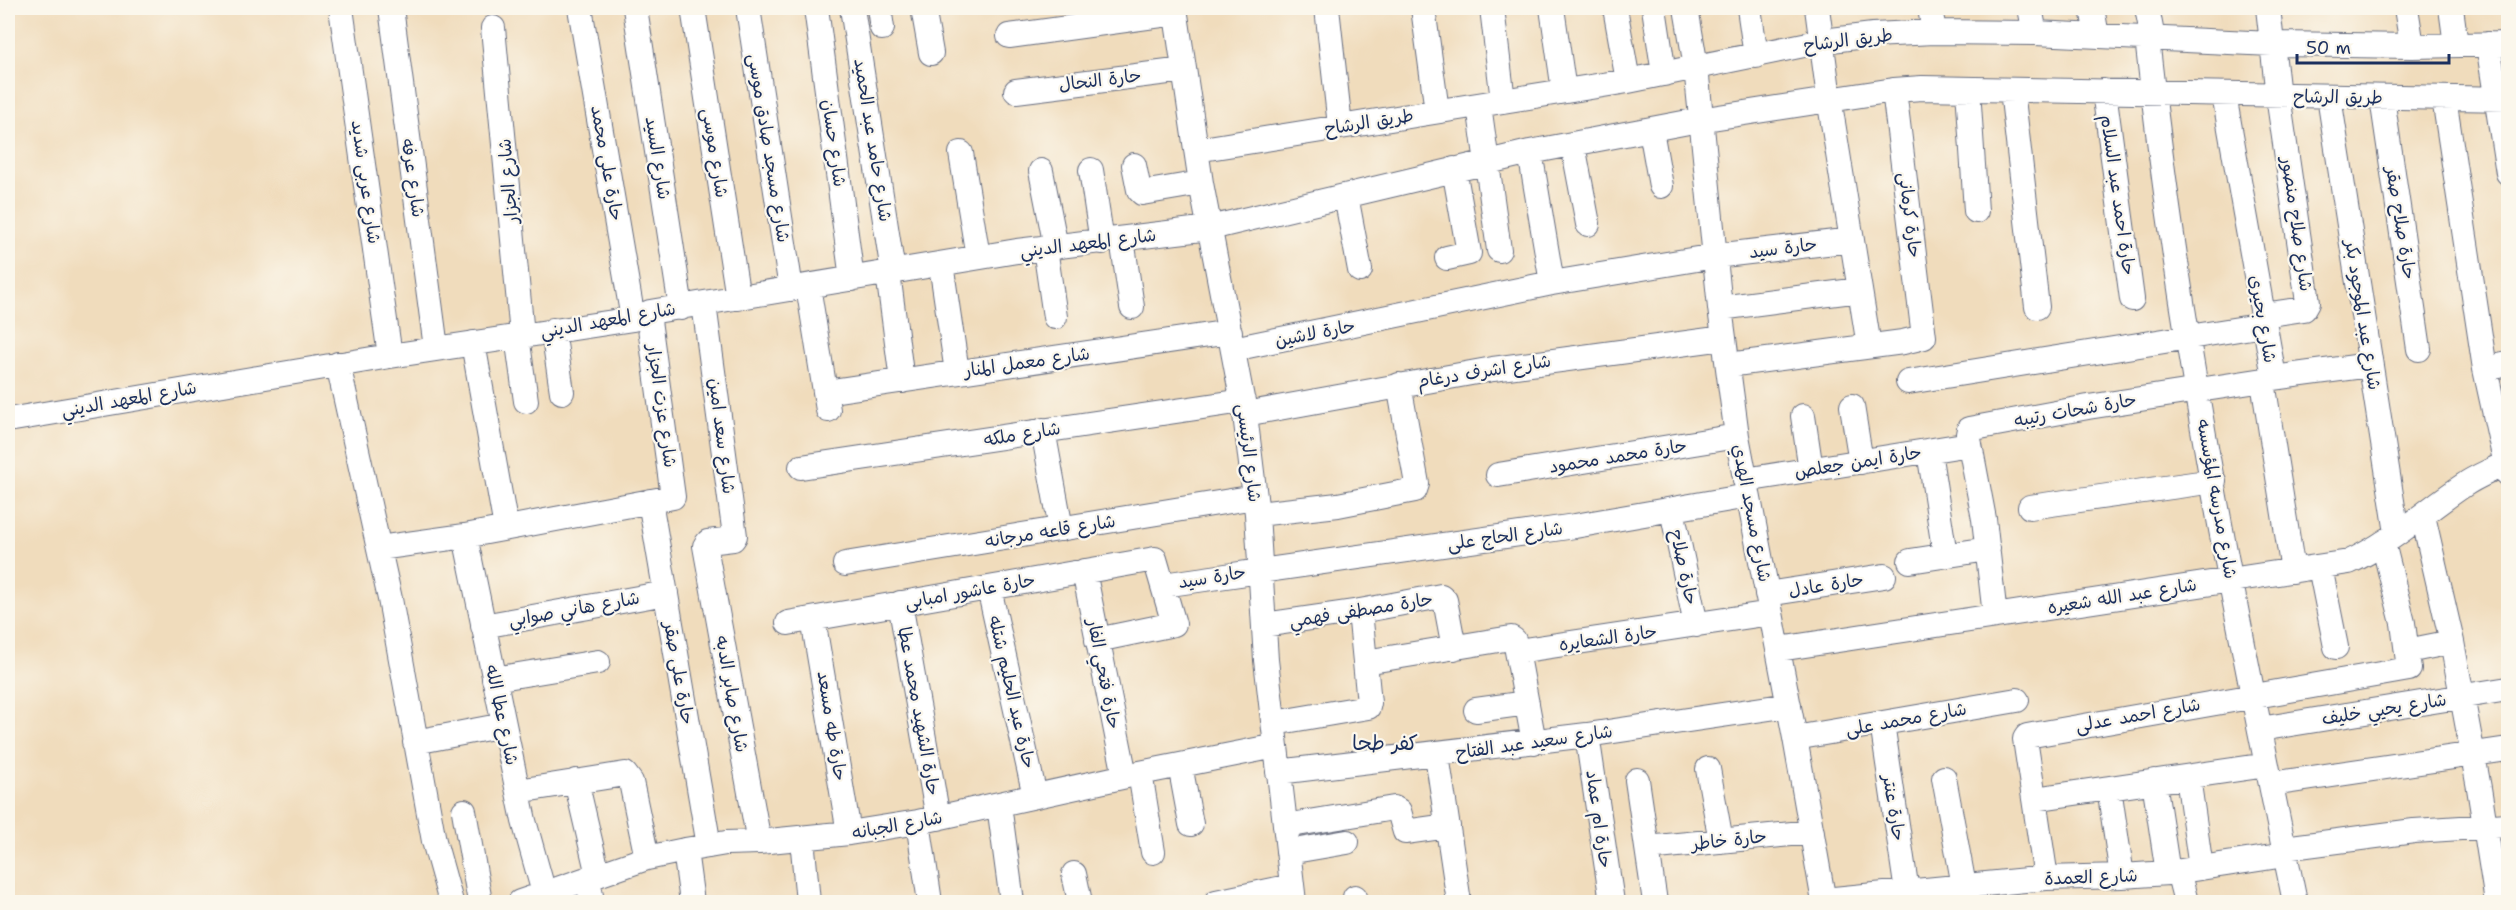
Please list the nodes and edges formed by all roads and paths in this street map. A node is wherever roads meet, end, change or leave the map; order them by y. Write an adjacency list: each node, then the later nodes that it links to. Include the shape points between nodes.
1 (341, 8): 112 (street, شارع عربى شديد)
2 (391, 8): 110 (street, شارع عرفه)
3 (580, 8): 100 (street, حارة على محمد)
4 (635, 8): 96 (street, شارع السيد)
5 (693, 8): 94 (street, شارع موسى)
6 (748, 8): 92 (street, شارع مسجد صادق موسى)
7 (816, 8): 90 (street, شارع حسان)
8 (852, 8): 89 (street, شارع حامد عبد الحميد)
9 (923, 8): 38 (street)
10 (1327, 8): 62 (street)
11 (1423, 8): 60 (street)
12 (1492, 8): 58 (street)
13 (1552, 8): 48 (street)
14 (1615, 8): 43 (street)
15 (1654, 8): 42 (street)
16 (1686, 8): 40 (street, شارع مسجد الهدي)
17 (1749, 8): 39 (street)
18 (1817, 8): 33 (street)
19 (1930, 8): 28 (street)
20 (2030, 8): 29 (street)
21 (2092, 8): 31 (street)
22 (2147, 8): 32 (street, شارع مدرسه المؤسسه)
23 (2268, 8): 34 (street)
24 (2406, 8): 37 (street)
25 (2451, 8): 36 (street)
26 (1175, 10): 30 (street); 41 (street, شارع الرئيسى)
27 (493, 28): 104 (street, شارع الجزار)
28 (1934, 32): 29 (street, طريق الرشاح); 33 (street, طريق الرشاح)
29 (2035, 33): 31 (street, طريق الرشاح)
30 (1009, 36)
31 (2097, 36): 32 (street, طريق الرشاح)
32 (2150, 39): 34 (street, طريق الرشاح); 50 (street, شارع مدرسه المؤسسه)
33 (1823, 41): 39 (street, طريق الرشاح); 54 (street)
34 (2272, 44): 37 (street, طريق الرشاح); 52 (street)
35 (2498, 44): 36 (street, طريق الرشاح); 57 (street)
36 (2456, 45): 37 (street, طريق الرشاح)
37 (2412, 46)
38 (931, 53)
39 (1756, 56): 40 (street, طريق الرشاح)
40 (1696, 68): 42 (street, طريق الرشاح); 61 (street, شارع مسجد الهدي)
41 (1184, 70): 47 (street, حارة النحال); 65 (street, شارع الرئيسى)
42 (1664, 74): 43 (street, طريق الرشاح)
43 (1628, 81): 48 (street, طريق الرشاح)
44 (1968, 89): 45 (street, طريق الرشاح); 46 (street, طريق الرشاح); 77 (street)
45 (1894, 90): 54 (street, طريق الرشاح); 109 (street, حارة كرمانى, via 1925,334 1922,339)
46 (2012, 90): 49 (street, طريق الرشاح); 97 (street)
47 (1016, 91)
48 (1564, 91): 58 (street, طريق الرشاح)
49 (2104, 91): 50 (street, طريق الرشاح); 95 (street, حارة احمد عبد السلام)
50 (2153, 93): 51 (street, طريق الرشاح); 106 (street, شارع مدرسه المؤسسه)
51 (2224, 94): 52 (street, طريق الرشاح); 102 (street, شارع بحيرى)
52 (2278, 96): 53 (street, طريق الرشاح); 102 (street, شارع صلاح منصور, via 2308,302 2304,309)
53 (2329, 97): 55 (street, طريق الرشاح); 116 (street, شارع عبد الموجود بكر)
54 (1829, 98): 61 (street, طريق الرشاح); 81 (street)
55 (2382, 98): 56 (street, طريق الرشاح); 111 (street, حارة صلاح صقر)
56 (2444, 98): 57 (street, طريق الرشاح); 117 (street)
57 (2503, 99): 73 (street)
58 (1503, 101): 59 (street, طريق الرشاح)
59 (1479, 105): 60 (street, طريق الرشاح); 68 (street)
60 (1437, 111): 62 (street, طريق الرشاح)
61 (1699, 120): 63 (street, طريق الرشاح); 84 (street, شارع مسجد الهدي)
62 (1340, 126): 65 (street, طريق الرشاح)
63 (1651, 130): 64 (street, طريق الرشاح); 75 (street)
64 (1573, 145): 66 (street, طريق الرشاح); 78 (street)
65 (1196, 150): 74 (street, شارع الرئيسى)
66 (1530, 152): 68 (street, طريق الرشاح); 91 (street)
67 (961, 153): 85 (street)
68 (1488, 161): 70 (street, طريق الرشاح); 83 (street)
69 (1134, 165): 74 (street, via 1142,193)
70 (1454, 169): 76 (street, طريق الرشاح); 86 (street, via 1469,253)
71 (1091, 170): 80 (street)
72 (1041, 171): 82 (street)
73 (2508, 173)
74 (1201, 183): 79 (street, شارع الرئيسى)
75 (1661, 186)
76 (1346, 196): 79 (street, طريق الرشاح); 88 (street)
77 (1976, 211)
78 (1588, 224)
79 (1210, 228): 80 (street, شارع المعهد الديني); 107 (street, شارع الرئيسى)
80 (1112, 240): 82 (street, شارع المعهد الديني); 98 (street)
81 (1852, 240): 84 (street, حارة سيد); 93 (street)
82 (1051, 248): 85 (street, شارع المعهد الديني); 101 (street)
83 (1499, 250)
84 (1715, 256): 91 (street, حارة سيد); 99 (street, شارع مسجد الهدي)
85 (978, 257): 87 (street, شارع المعهد الديني)
86 (1447, 258)
87 (941, 264): 89 (street, شارع المعهد الديني); 118 (street)
88 (1360, 270)
89 (891, 272): 90 (street, شارع المعهد الديني); 120 (street, شارع حامد عبد الحميد)
90 (852, 279): 92 (street, شارع المعهد الديني)
91 (1552, 283): 107 (street, حارة لاشين, via 1398,316)
92 (799, 287): 94 (street, شارع المعهد الديني); 126 (street, شارع مسجد صادق موسى)
93 (1860, 290): 99 (street); 109 (street)
94 (738, 298): 96 (street, شارع المعهد الديني)
95 (2132, 299)
96 (693, 306): 100 (street, شارع المعهد الديني); 152 (street, شارع سعد امين, via 735,536)
97 (2037, 307)
98 (1132, 308)
99 (1720, 308): 105 (street, شارع مسجد الهدي)
100 (641, 316): 103 (street, شارع المعهد الديني); 143 (street, شارع عزت الجزار, via 674,493)
101 (1055, 317)
102 (2264, 320): 106 (street); 119 (street, شارع بحيرى)
103 (552, 330): 104 (street, شارع المعهد الديني); 124 (street)
104 (520, 335): 108 (street, شارع المعهد الديني); 125 (street, شارع الجزار)
105 (1724, 338): 115 (street, شارع مسجد الهدي); 122 (street, شارع اشرف درغام, via 1576,356)
106 (2188, 338): 121 (street); 123 (street, شارع مدرسه المؤسسه)
107 (1231, 341): 118 (street, شارع معمل المنار); 129 (street, شارع الرئيسى)
108 (473, 342): 110 (street, شارع المعهد الديني); 148 (street)
109 (1869, 346): 115 (street)
110 (436, 348): 112 (street, شارع المعهد الديني)
111 (2420, 349)
112 (390, 356): 113 (street, شارع المعهد الديني)
113 (338, 364): 131 (street, شارع المعهد الديني); 153 (street)
114 (2508, 364): 117 (street)
115 (1728, 365): 133 (street, شارع مسجد الهدي)
116 (2370, 365): 119 (street); 151 (street, شارع عبد الموجود بكر)
117 (2485, 369): 127 (street)
118 (957, 372): 120 (street, شارع معمل المنار)
119 (2269, 379): 123 (street); 162 (street, شارع بحيرى)
120 (902, 381): 126 (street, شارع معمل المنار)
121 (1908, 381)
122 (1399, 385): 129 (street, شارع اشرف درغام); 144 (street, شارع قاعه مرجانه, via 1417,484 1414,492 1338,505)
123 (2198, 390): 134 (street, حارة شحات رتيبه, via 1971,428); 141 (street, شارع مدرسه المؤسسه)
124 (562, 392)
125 (526, 400)
126 (826, 401)
127 (2501, 404): 137 (street)
128 (1852, 406): 136 (street)
129 (1244, 407): 132 (street, شارع ملكه); 144 (street, شارع الرئيسى)
130 (1803, 416): 139 (street)
131 (8, 420)
132 (1043, 430): 138 (street, شارع ملكه); 149 (street)
133 (1737, 436): 140 (street, حارة محمد محمود); 142 (street, شارع مسجد الهدي)
134 (1970, 444): 135 (street, حارة ايمن جعلص); 154 (street)
135 (1929, 451): 136 (street, حارة ايمن جعلص); 155 (street)
136 (1861, 462): 139 (street, حارة ايمن جعلص)
137 (2507, 466): 147 (street, شارع عبد الله شعيره, via 2465,484)
138 (801, 467)
139 (1811, 470): 142 (street, حارة ايمن جعلص)
140 (1498, 475)
141 (2214, 481): 145 (street); 164 (street, شارع مدرسه المؤسسه)
142 (1747, 488): 146 (street, شارع الحاج على); 169 (street, شارع مسجد الهدي)
143 (661, 500): 148 (street); 167 (street, حارة على صقر)
144 (1256, 506): 149 (street, شارع قاعه مرجانه); 160 (street, شارع الرئيسى)
145 (2030, 507)
146 (1672, 510): 160 (street, شارع الحاج على); 175 (street, حارة صلاح)
147 (2423, 516): 151 (street, شارع عبد الله شعيره); 178 (street)
148 (506, 528): 150 (street)
149 (1061, 529): 158 (street, شارع قاعه مرجانه)
150 (465, 536): 153 (street); 176 (street, شارع عطا الله)
151 (2390, 538): 159 (street, شارع عبد الله شعيره, via 2349,562); 183 (street, شارع عبد الموجود بكر)
152 (705, 546): 232 (street, شارع صابر الدبه)
153 (379, 549): 200 (street)
154 (1988, 549): 155 (street); 171 (street)
155 (1945, 555): 157 (street)
156 (1152, 558): 161 (street, حارة عاشور امبابى); 165 (street, حارة سيد)
157 (1910, 561)
158 (845, 564)
159 (2320, 567): 162 (street, شارع عبد الله شعيره); 179 (street)
160 (1261, 569): 165 (street, حارة سيد); 174 (street, شارع الرئيسى)
161 (1084, 571): 166 (street, حارة عاشور امبابى); 177 (street, حارة فتحي الفار)
162 (2293, 571): 164 (street, شارع عبد الله شعيره)
163 (1884, 576): 169 (street, حارة عادل)
164 (2231, 580): 171 (street, شارع عبد الله شعيره); 188 (street, شارع مدرسه المؤسسه)
165 (1163, 585): 177 (street, حارة سيد, via 1174,624)
166 (989, 588): 168 (street, حارة عاشور امبابى); 218 (street, حارة عبد الحليم شتله)
167 (666, 592): 176 (street, شارع هاني صوابي); 234 (street, حارة على صقر)
168 (900, 603): 172 (street, حارة عاشور امبابى); 222 (street, حارة الشهيد محمد عطا)
169 (1769, 603): 175 (street, حارة الشعايره); 181 (street, شارع مسجد الهدي)
170 (1360, 611): 174 (street, حارة مصطفى فهمي); 180 (street, حارة مصطفى فهمي, via 1443,597); 185 (street)
171 (1995, 616): 181 (street, شارع عبد الله شعيره)
172 (813, 619): 173 (street, حارة عاشور امبابى); 229 (street, حارة طه مسعد)
173 (788, 623)
174 (1264, 625): 194 (street, شارع الرئيسى)
175 (1696, 625): 182 (street, حارة الشعايره)
176 (483, 626): 186 (street, شارع عطا الله)
177 (1097, 640): 209 (street, حارة فتحي الفار)
178 (2452, 642): 183 (street); 189 (street)
179 (2336, 647)
180 (1454, 648): 182 (street, via 1511,638); 185 (street)
181 (1779, 649): 192 (street, شارع مسجد الهدي)
182 (1517, 651): 191 (street)
183 (2408, 651): 188 (street, شارع احمد عدلى, via 2409,669 2405,671)
184 (598, 662): 186 (street)
185 (1365, 662): 194 (street, via 1369,701 1366,708)
186 (494, 679): 196 (street, شارع عطا الله)
187 (2508, 688): 189 (street, شارع يحيي خليف)
188 (2254, 695): 197 (street, شارع مدرسه المؤسسه); 219 (street, شارع احمد عدلى, via 2030,735 2025,739)
189 (2462, 696): 197 (street, شارع يحيي خليف); 205 (street)
190 (2017, 700): 195 (street, شارع محمد على)
191 (1527, 703): 193 (street); 201 (street)
192 (1789, 705): 198 (street, شارع سعيد عبد الفتاح); 199 (street, شارع مسجد الهدي)
193 (1476, 711)
194 (1274, 723): 202 (street, شارع الرئيسى)
195 (1881, 723): 199 (street, شارع محمد على); 247 (street, حارة عنتر)
196 (504, 725): 200 (street); 217 (street, شارع عطا الله)
197 (2260, 729): 210 (street, شارع مدرسه المؤسسه)
198 (1587, 735): 201 (street, شارع سعيد عبد الفتاح); 261 (street, حارة ام عماد)
199 (1796, 738): 228 (street, شارع مسجد الهدي)
200 (415, 742): 251 (street, via 434,841)
201 (1534, 742): 204 (street, شارع سعيد عبد الفتاح)
202 (1276, 747): 206 (street, شارع الجبانه); 208 (street, شارع الرئيسى)
203 (2508, 748): 205 (street)
204 (1437, 755): 208 (street, شارع سعيد عبد الفتاح); 226 (street)
205 (2473, 755): 210 (street); 227 (street)
206 (1180, 765): 209 (street, شارع الجبانه); 223 (street)
207 (1708, 769): 231 (street)
208 (1278, 772): 224 (street, شارع الرئيسى)
209 (1132, 774): 218 (street, شارع الجبانه); 237 (street, حارة فتحي الفار)
210 (2269, 775): 211 (street); 239 (street, شارع مدرسه المؤسسه)
211 (2188, 777): 215 (street); 241 (street)
212 (1944, 778): 246 (street)
213 (1637, 780): 235 (street)
214 (576, 781): 217 (street); 240 (street, via 625,774 631,782); 244 (street)
215 (2154, 782): 216 (street); 241 (street)
216 (2109, 788): 219 (street); 243 (street)
217 (518, 791): 249 (street, شارع عطا الله)
218 (1035, 796): 220 (street, شارع الجبانه)
219 (2034, 799): 245 (street)
220 (999, 805): 222 (street, شارع الجبانه); 257 (street)
221 (464, 811): 252 (street)
222 (928, 820): 229 (street, شارع الجبانه); 256 (street, حارة الشهيد محمد عطا)
223 (1191, 824)
224 (1285, 825): 226 (street, via 1396,808 1405,832); 238 (street, شارع الرئيسى)
225 (2508, 825): 227 (street, شارع العمدة)
226 (1448, 826): 260 (street)
227 (2484, 827): 239 (street, شارع العمدة, via 2414,831); 265 (street)
228 (1812, 832): 231 (street, حارة خاطر); 250 (street, شارع مسجد الهدي)
229 (849, 833): 230 (street, شارع الجبانه)
230 (802, 838): 232 (street, شارع الجبانه); 255 (street)
231 (1720, 841): 235 (street, حارة خاطر)
232 (759, 842): 234 (street, شارع الجبانه)
233 (1347, 842): 238 (street)
234 (709, 846): 236 (street, شارع الجبانه)
235 (1647, 848): 262 (street)
236 (685, 850): 240 (street, شارع الجبانه); 254 (street)
237 (1153, 852)
238 (1288, 852): 248 (street, شارع الرئيسى)
239 (2284, 852): 241 (street, شارع العمدة); 264 (street, شارع مدرسه المؤسسه)
240 (647, 858): 244 (street, شارع الجبانه)
241 (2182, 871): 243 (street, شارع العمدة); 263 (street)
242 (1074, 874): 258 (street)
243 (2121, 876): 245 (street, شارع العمدة)
244 (593, 877): 249 (street, شارع الجبانه); 253 (street)
245 (2046, 878): 246 (street, شارع العمدة)
246 (1964, 886): 247 (street, شارع العمدة)
247 (1907, 892): 250 (street, شارع العمدة)
248 (1293, 894): 259 (street)
249 (529, 900)
250 (1824, 901)
251 (451, 903)
252 (480, 903)
253 (592, 903)
254 (692, 903)
255 (808, 903)
256 (930, 903)
257 (1012, 903)
258 (1080, 903)
259 (1216, 903)
260 (1459, 903)
261 (1611, 903)
262 (1655, 903)
263 (2186, 903)
264 (2295, 903)
265 (2497, 903)

